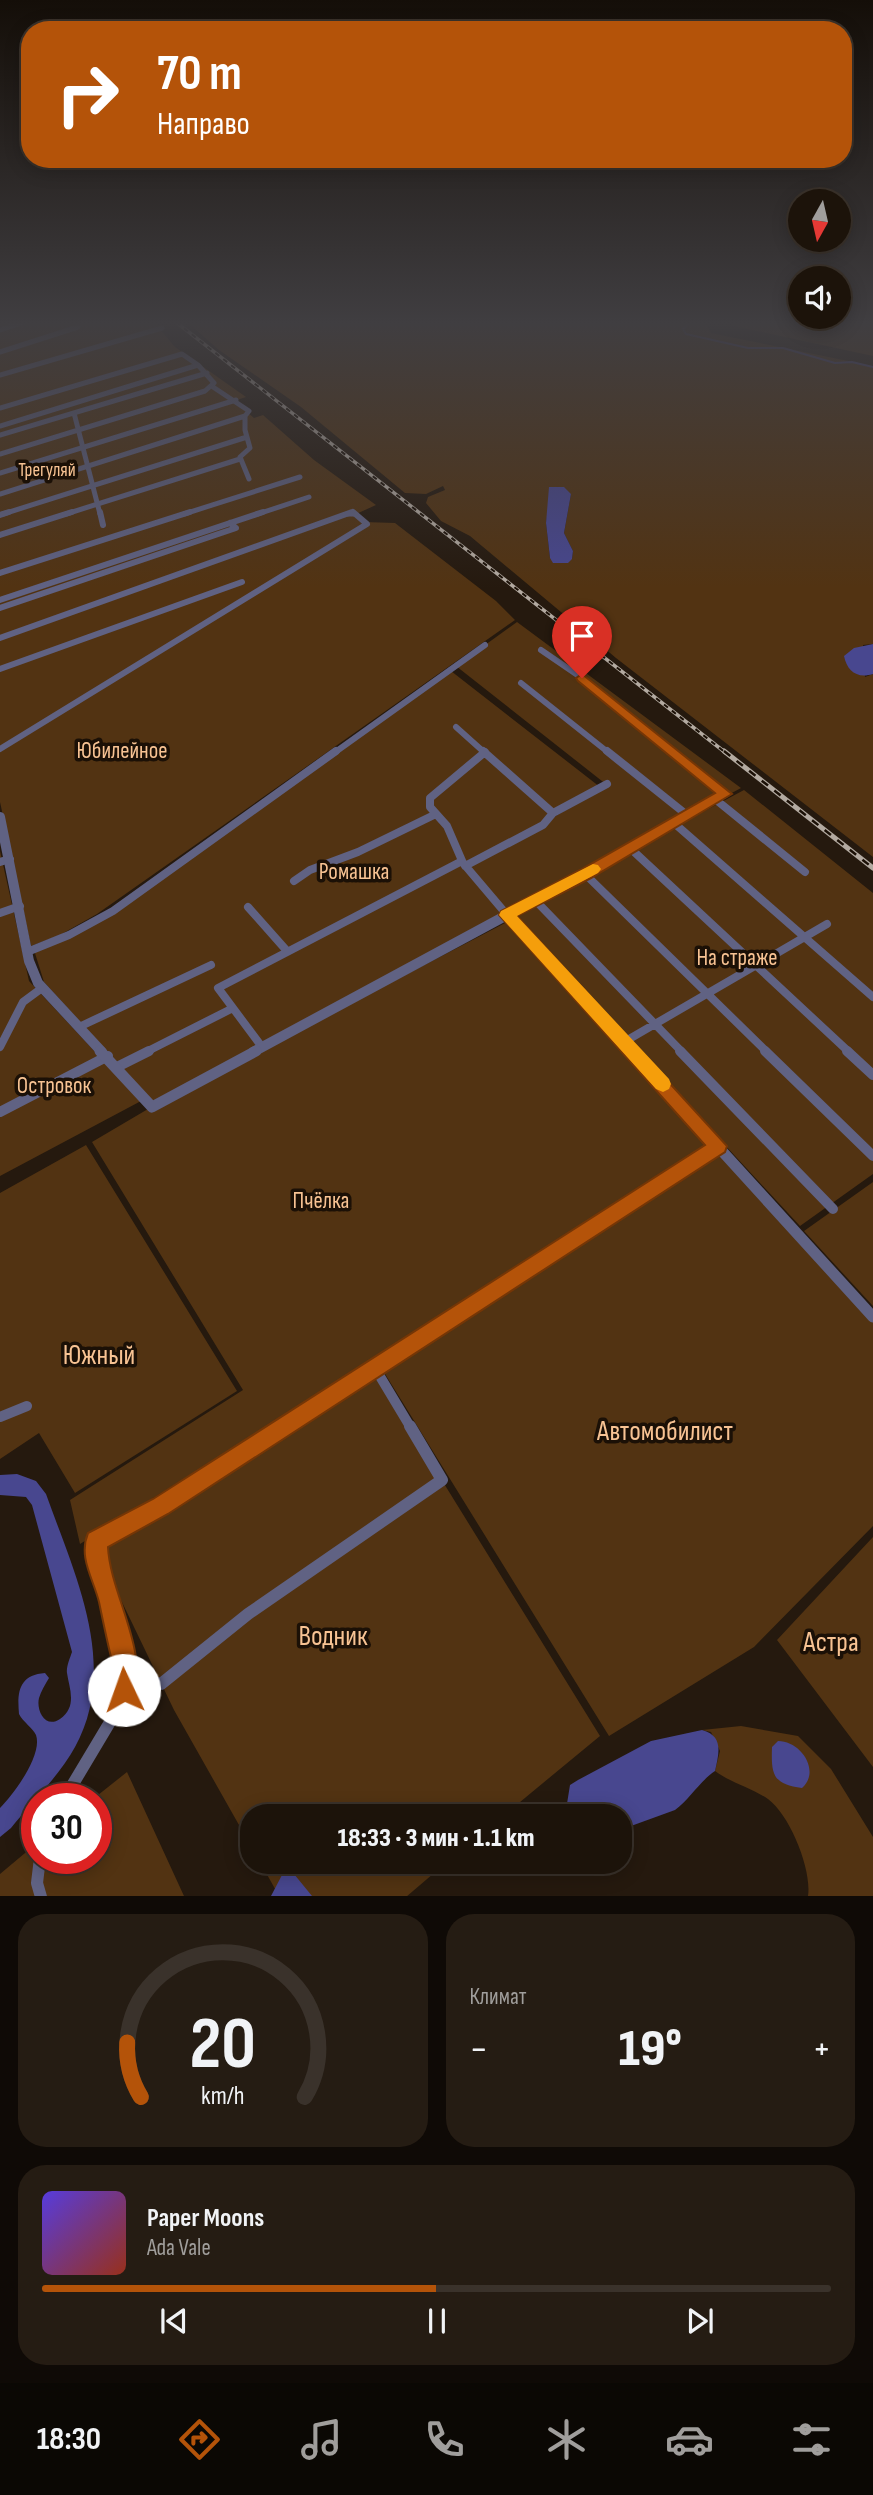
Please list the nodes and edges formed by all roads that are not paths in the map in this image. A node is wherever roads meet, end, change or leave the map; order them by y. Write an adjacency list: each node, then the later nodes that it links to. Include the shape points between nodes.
1 (48, 410): 8 (street)
2 (82, 410): 6 (street)
3 (139, 410): 9 (street)
4 (202, 410): 12 (street)
5 (248, 410): 7 (street)
6 (74, 413): 9 (street); 10 (street)
7 (245, 416): 11 (street); 15 (street)
8 (0, 425)
9 (77, 430): 12 (street); 13 (street)
10 (0, 435)
11 (247, 437): 14 (street, via 250,448); 19 (street)
12 (82, 447): 15 (street); 16 (street)
13 (0, 454)
14 (240, 459): 18 (street); 22 (street)
15 (87, 466): 19 (street); 20 (street)
16 (0, 473)
17 (300, 477): 27 (street)
18 (249, 479)
19 (93, 485): 22 (street); 23 (street)
20 (0, 494)
21 (309, 496): 24 (street)
22 (97, 505): 25 (street); 26 (street)
23 (0, 514)
24 (230, 523): 29 (street); 30 (street, via 236,528)
25 (103, 525)
26 (0, 536)
27 (0, 573)
28 (242, 582): 34 (street)
29 (0, 600)
30 (0, 608)
31 (0, 638): 37 (street, via 353,512 368,524)
32 (485, 645): 61 (street, via 113,911)
33 (541, 650): 40 (street, via 713,781 725,794)
34 (0, 669)
35 (521, 684): 43 (street)
36 (456, 727): 38 (street)
37 (0, 749)
38 (485, 752): 41 (street); 42 (street, via 430,798)
39 (607, 784): 41 (street)
40 (715, 799): 43 (street); 50 (street)
41 (553, 813): 49 (street, via 543,825)
42 (436, 814): 49 (street, via 447,826); 52 (street)
43 (687, 815): 46 (street)
44 (0, 817): 45 (street)
45 (0, 822): 48 (street)
46 (674, 823): 47 (street); 59 (street)
47 (630, 848): 51 (street); 62 (street)
48 (5, 860): 54 (street)
49 (463, 863): 57 (street); 60 (street)
50 (805, 872)
51 (585, 874): 53 (street); 65 (street)
52 (294, 881)
53 (535, 900): 57 (street); 68 (street)
54 (20, 906): 56 (street); 61 (street)
55 (248, 906): 60 (street)
56 (0, 913)
57 (507, 915): 70 (street); 72 (street)
58 (827, 924): 59 (street)
59 (803, 936): 62 (street); 66 (street)
60 (287, 951): 67 (street, via 218,988)
61 (27, 952): 64 (street)
62 (755, 964): 65 (street); 75 (street)
63 (211, 965): 69 (street)
64 (43, 988): 69 (street); 71 (street, via 23,1002)
65 (705, 992): 68 (street); 78 (street)
66 (873, 997)
67 (233, 1008): 72 (street); 74 (street)
68 (655, 1022): 70 (street); 79 (street)
69 (79, 1027): 73 (street)
70 (624, 1042): 77 (street)
71 (0, 1047)
72 (262, 1047): 74 (street, via 152,1107)
73 (108, 1056): 74 (street); 76 (street)
74 (117, 1067)
75 (873, 1075)
76 (0, 1112)
77 (718, 1146): 80 (street); 81 (street)
78 (873, 1156)
79 (833, 1209)
80 (873, 1317)
81 (375, 1368): 84 (street, via 160,1507 96,1541 97,1567 110,1598); 84 (street, via 442,1480 248,1614 161,1684)
82 (27, 1406): 83 (street)
83 (0, 1417)
84 (127, 1677): 85 (street, via 116,1712)
85 (74, 1783)
86 (38, 1874): 87 (street)
87 (41, 1896)

